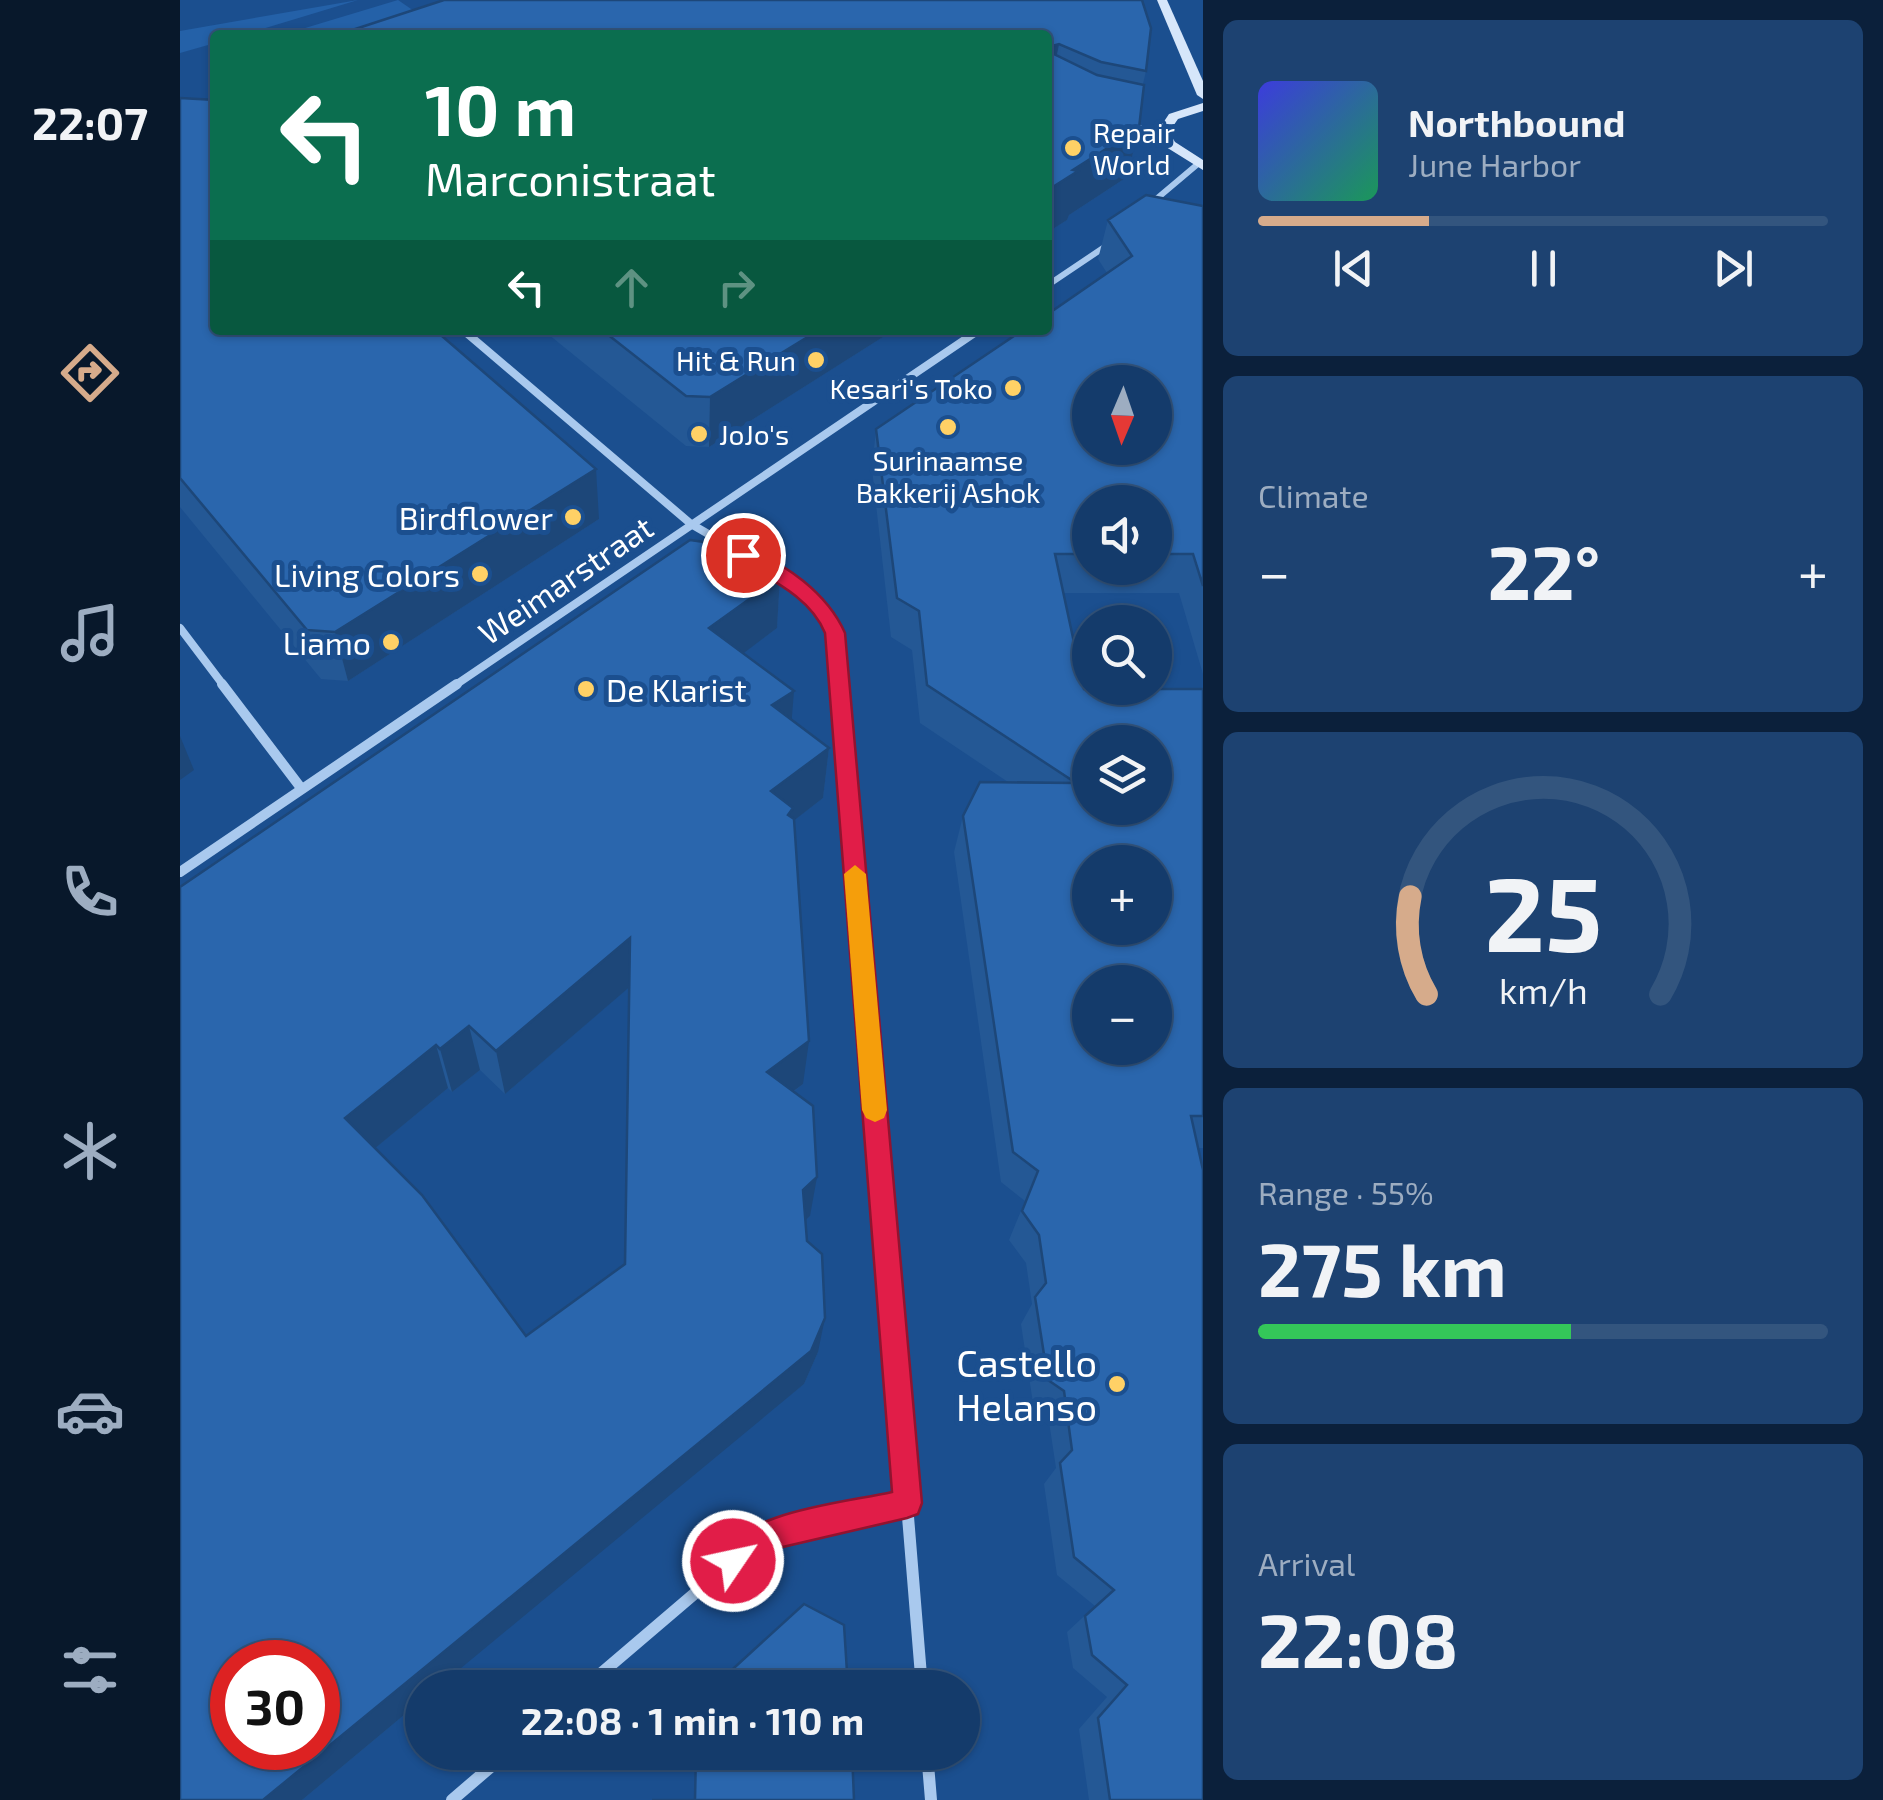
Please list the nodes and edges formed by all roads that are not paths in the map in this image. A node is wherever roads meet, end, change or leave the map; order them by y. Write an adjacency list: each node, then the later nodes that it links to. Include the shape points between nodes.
1 (1162, 0): 2 (street)
2 (1203, 96)
3 (1203, 108): 5 (street, via 1179,112)
4 (1126, 126): 5 (street)
5 (1162, 132): 6 (street)
6 (1201, 164): 7 (street, via 1166,187)
7 (1143, 215)
8 (1123, 234): 9 (street)
9 (1052, 282)
10 (469, 335): 12 (street)
11 (967, 335): 12 (street, Weimarstraat)
12 (691, 524): 13 (street); 16 (street, Weimarstraat)
13 (750, 559)
14 (766, 568): 18 (street, via 825,610 835,633)
15 (180, 628): 16 (street)
16 (302, 788): 17 (street, Weimarstraat)
17 (180, 872)
18 (907, 1503): 19 (street, via 762,1536); 20 (street)
19 (605, 1670)
20 (921, 1670)
21 (487, 1770): 23 (street)
22 (928, 1770): 24 (street)
23 (452, 1800)
24 (931, 1800)

